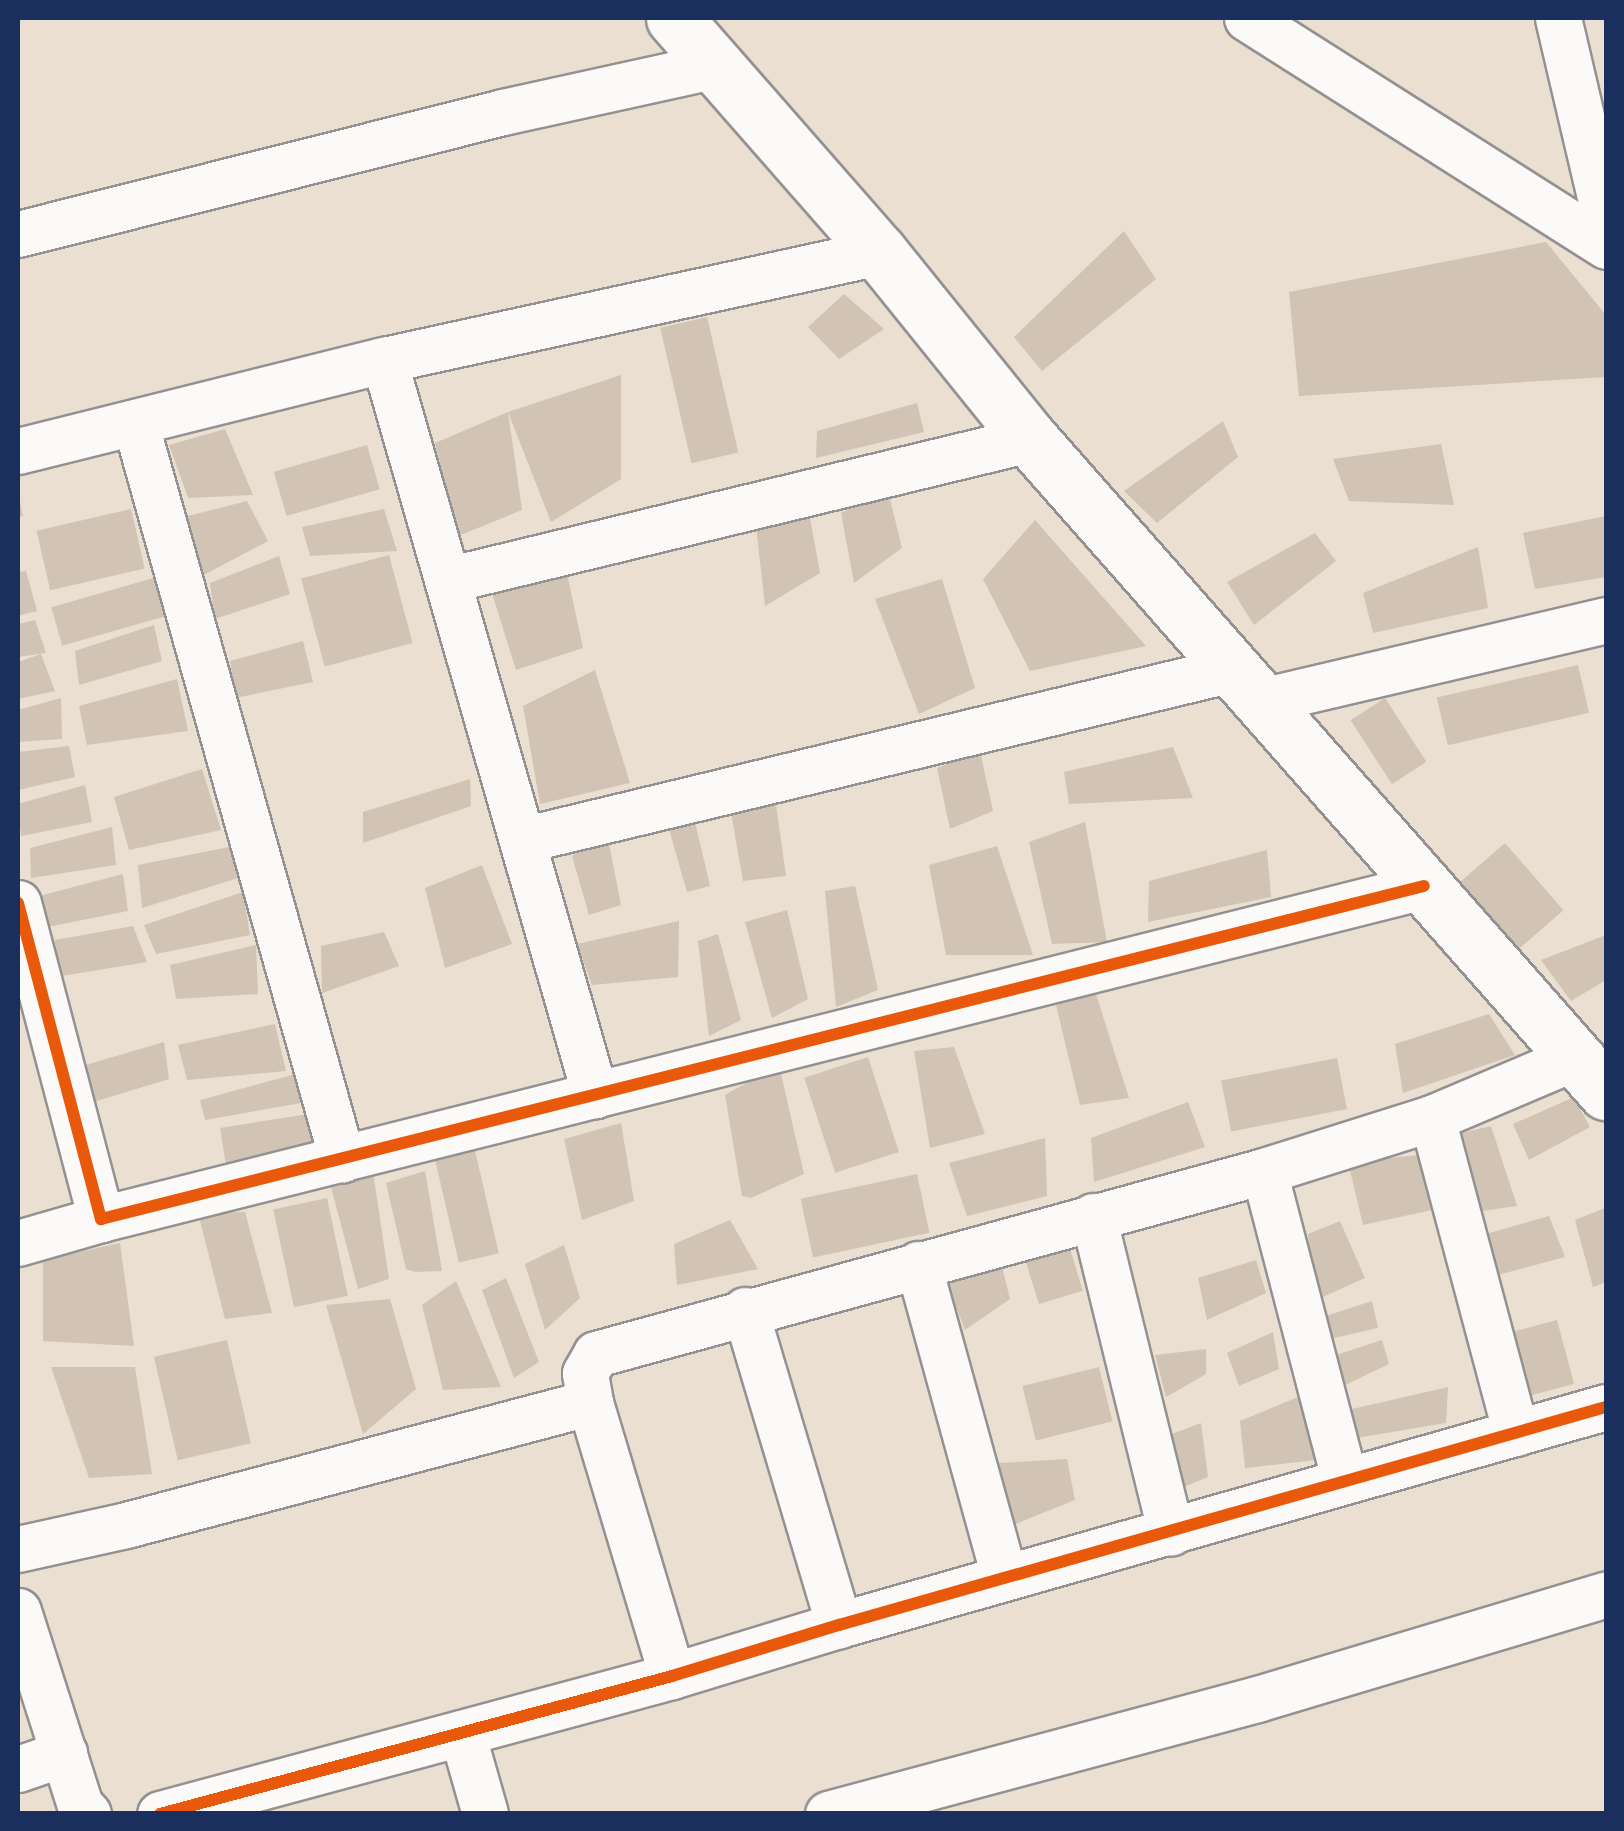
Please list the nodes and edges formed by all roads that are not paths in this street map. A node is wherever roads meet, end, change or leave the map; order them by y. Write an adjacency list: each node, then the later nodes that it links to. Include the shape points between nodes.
1 (674, 18): 4 (street)
2 (1558, 18): 5 (street)
3 (1269, 26): 7 (street)
4 (712, 66): 6 (street); 8 (street)
5 (1606, 224)
6 (18, 234)
7 (1606, 246)
8 (880, 252): 9 (street); 11 (street)
9 (384, 360): 10 (street); 13 (street)
10 (135, 422): 12 (street); 22 (street)
11 (1030, 439): 13 (street); 15 (street)
12 (18, 451)
13 (447, 580): 16 (street)
14 (1606, 620): 15 (street)
15 (1246, 685): 16 (street); 17 (street)
16 (522, 840): 20 (street)
17 (1424, 886): 19 (street); 20 (street)
18 (18, 903): 25 (street)
19 (1592, 1074): 21 (street)
20 (595, 1095): 22 (street)
21 (1432, 1118): 23 (street); 31 (street)
22 (342, 1159): 25 (street)
23 (1264, 1170): 24 (street); 32 (street)
24 (1094, 1216): 27 (street); 33 (street)
25 (101, 1219): 26 (street)
26 (18, 1242)
27 (918, 1264): 28 (street); 35 (street)
28 (746, 1310): 29 (street, via 596,1354 585,1373); 38 (street)
29 (590, 1402): 34 (street); 39 (street)
30 (1606, 1407): 31 (street)
31 (1516, 1432): 32 (street)
32 (1344, 1480): 33 (street)
33 (1171, 1533): 35 (street)
34 (18, 1549)
35 (1004, 1578): 38 (street)
36 (1606, 1594): 47 (street, via 1257,1699)
37 (18, 1611): 41 (street)
38 (839, 1624): 39 (street)
39 (672, 1676): 40 (street)
40 (462, 1733): 43 (street); 46 (street)
41 (64, 1753): 42 (street); 44 (street)
42 (18, 1769)
43 (312, 1794): 45 (street)
44 (88, 1814)
45 (160, 1814)
46 (486, 1814)
47 (828, 1814)

